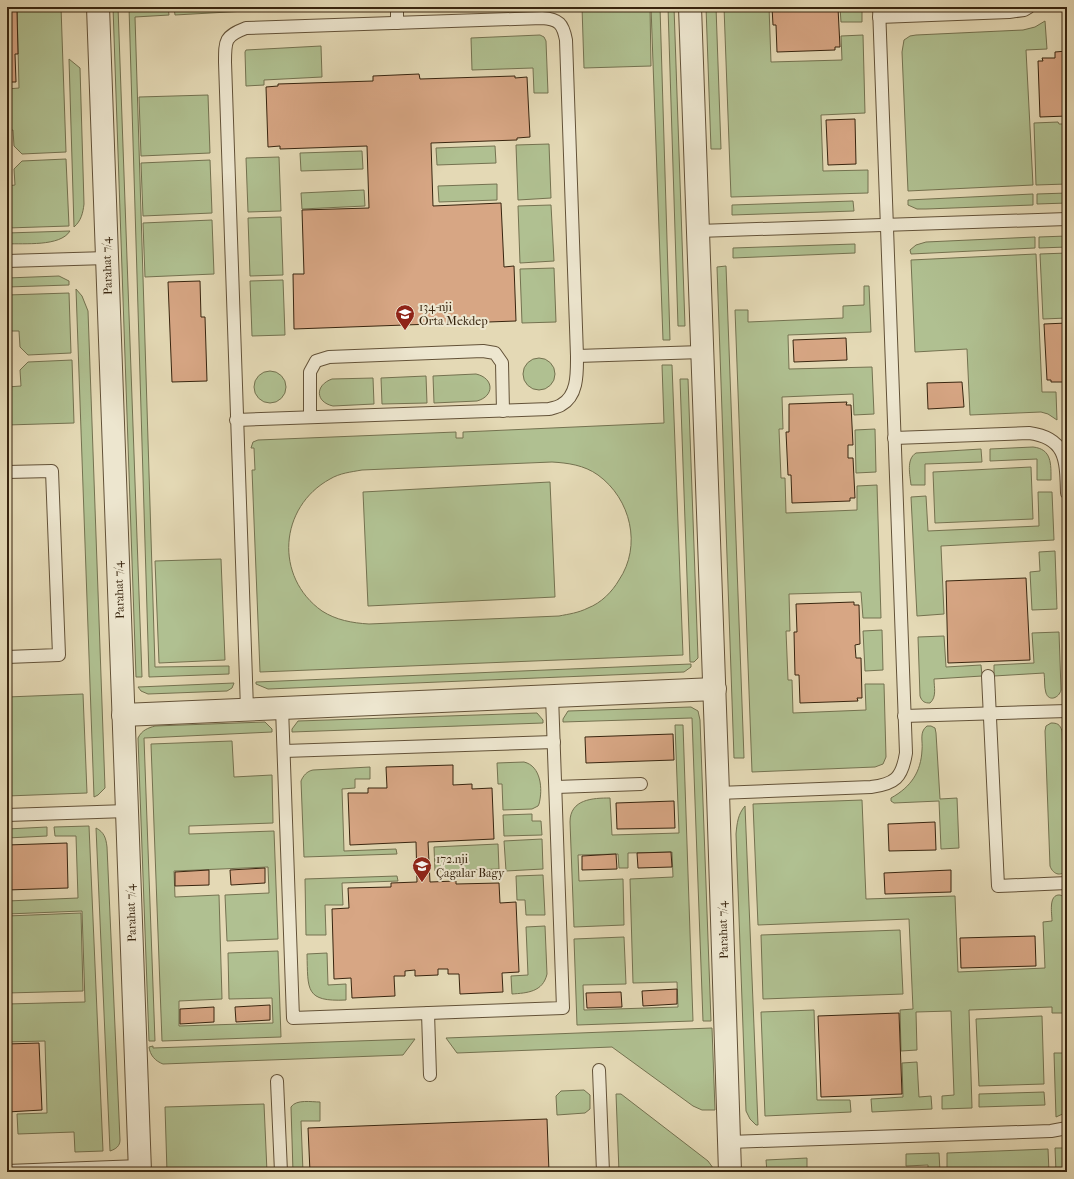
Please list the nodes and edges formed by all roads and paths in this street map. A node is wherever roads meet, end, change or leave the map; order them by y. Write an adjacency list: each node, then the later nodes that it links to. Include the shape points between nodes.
1 (98, 7): 10 (street, Parahat 7/4)
2 (397, 7): 6 (lane)
3 (690, 7): 9 (street, Parahat 7/4)
4 (1029, 7): 5 (lane, via 1009,12)
5 (879, 12): 8 (lane)
6 (398, 23): 13 (lane, via 552,18 565,30); 16 (lane, via 246,28 234,33 227,40 225,62)
7 (1067, 219): 8 (lane)
8 (887, 225): 9 (lane); 17 (lane)
9 (698, 231): 12 (street, Parahat 7/4)
10 (107, 258): 11 (lane); 28 (street, Parahat 7/4)
11 (7, 261)
12 (702, 352): 13 (lane); 22 (street, Parahat 7/4)
13 (577, 356): 14 (lane, via 576,384 570,398 562,405 549,409)
14 (503, 411): 15 (lane); 15 (lane, via 502,363 495,353 483,351 329,357 316,361 310,372)
15 (310, 417): 16 (lane)
16 (236, 420): 25 (lane)
17 (894, 438): 19 (lane, via 1029,433 1042,435 1054,442 1062,454 1066,468); 29 (lane)
18 (7, 472): 20 (lane, via 52,470 59,655)
19 (1067, 493)
20 (7, 657)
21 (988, 676): 27 (lane)
22 (714, 688): 23 (street); 34 (street, Parahat 7/4)
23 (552, 696): 24 (street); 30 (lane)
24 (282, 708): 25 (street); 31 (lane)
25 (247, 709): 28 (street)
26 (1067, 711): 27 (lane)
27 (990, 713): 29 (lane); 37 (lane, via 998,886)
28 (123, 715): 35 (street, Parahat 7/4)
29 (904, 716): 34 (lane, via 904,767 896,778 886,785)
30 (554, 742): 31 (lane); 33 (lane)
31 (284, 752): 38 (lane, via 293,1018)
32 (641, 784): 33 (lane)
33 (556, 787): 38 (lane, via 563,1008)
34 (718, 793): 43 (street, Parahat 7/4)
35 (127, 811): 36 (lane); 44 (street, Parahat 7/4)
36 (7, 815)
37 (1067, 882)
38 (428, 1013): 40 (lane)
39 (599, 1070): 47 (lane)
40 (430, 1075)
41 (277, 1081): 46 (lane)
42 (1067, 1128): 43 (lane, via 1051,1131)
43 (729, 1142): 48 (street, Parahat 7/4)
44 (140, 1169): 45 (lane)
45 (7, 1171)
46 (281, 1172)
47 (603, 1172)
48 (730, 1172)

